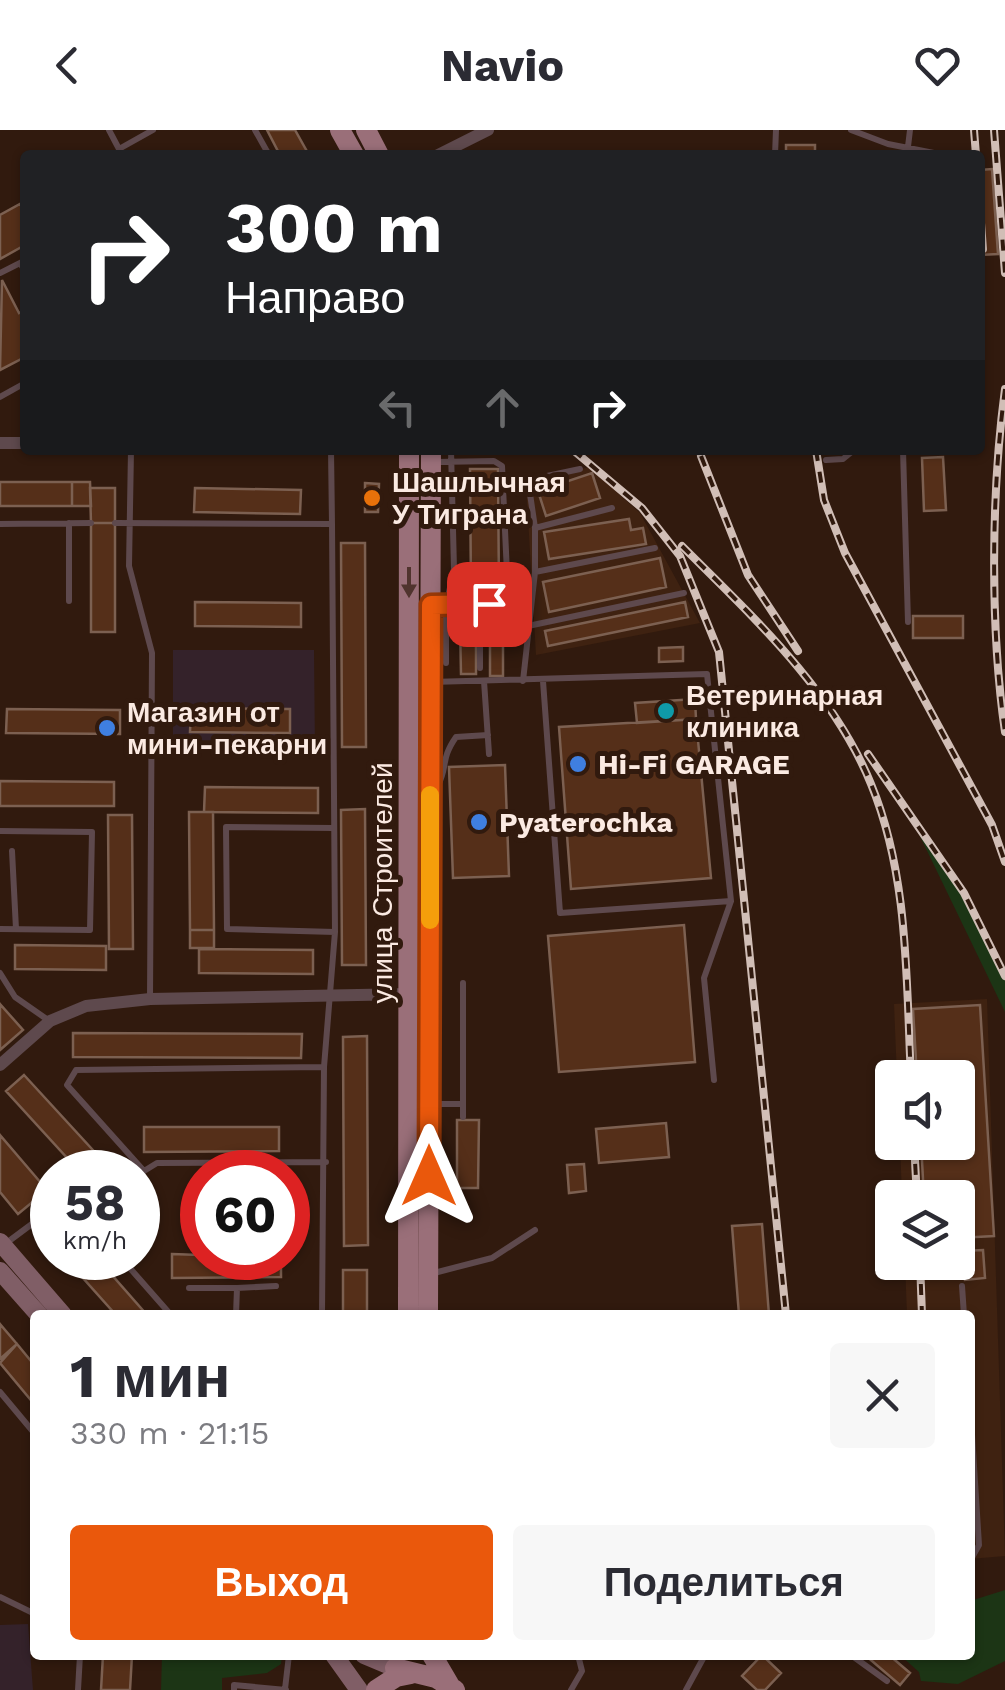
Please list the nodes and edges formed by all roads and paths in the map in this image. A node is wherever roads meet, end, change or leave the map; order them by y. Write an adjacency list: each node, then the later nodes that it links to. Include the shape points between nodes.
1 (109, 130): 2 (lane, via 119,149)
2 (154, 130)
3 (488, 130): 5 (street)
4 (851, 130): 6 (lane)
5 (463, 136)
6 (904, 150)
7 (131, 455): 16 (lane)
8 (330, 455): 21 (lane)
9 (409, 455): 36 (main road, улица Строителей, one-way to 36)
10 (847, 455): 13 (lane)
11 (904, 455): 29 (lane)
12 (438, 458): 27 (main road, улица Строителей); 28 (lane, via 502,466 507,573 501,598)
13 (826, 460)
14 (580, 469): 22 (lane, via 528,480)
15 (612, 508): 22 (lane)
16 (130, 522): 19 (lane); 21 (lane); 51 (lane, via 129,566 152,653)
17 (69, 523): 18 (lane); 20 (lane); 26 (lane)
18 (91, 523)
19 (115, 523)
20 (0, 524)
21 (332, 524): 40 (lane)
22 (535, 528): 24 (lane)
23 (655, 548): 24 (lane)
24 (535, 572): 30 (lane)
25 (684, 593): 30 (lane)
26 (70, 602)
27 (439, 605): 28 (lane); 31 (lane); 36 (main road, улица Строителей)
28 (474, 608): 32 (lane)
29 (908, 622)
30 (528, 626): 34 (lane)
31 (446, 663)
32 (480, 668)
33 (484, 681): 34 (lane); 36 (lane); 37 (lane)
34 (523, 681): 35 (lane)
35 (543, 681): 43 (lane, via 708,674); 43 (lane, via 560,913)
36 (419, 682): 39 (main road, улица Строителей); 49 (main road, улица Строителей)
37 (488, 735): 38 (lane); 39 (lane, via 456,737 442,756 443,775)
38 (489, 754)
39 (430, 799): 49 (main road, улица Строителей)
40 (333, 828): 46 (lane); 46 (lane, via 226,827 227,928)
41 (0, 831): 45 (lane, via 92,832 90,930)
42 (12, 851): 45 (lane)
43 (732, 901): 55 (lane, via 704,978)
44 (0, 929): 45 (lane)
45 (16, 929)
46 (335, 932): 50 (lane)
47 (0, 974): 52 (lane, via 14,997)
48 (463, 982): 57 (lane)
49 (420, 994): 50 (street); 56 (main road, улица Строителей); 62 (main road, улица Строителей)
50 (330, 995): 51 (street); 54 (lane)
51 (150, 998): 52 (street, via 86,1006)
52 (50, 1021): 53 (street)
53 (0, 1065)
54 (324, 1066): 59 (lane, via 76,1070 66,1085); 60 (lane)
55 (714, 1080)
56 (430, 1104): 57 (lane); 62 (main road, улица Строителей)
57 (462, 1104): 58 (lane)
58 (462, 1117)
59 (121, 1150)
60 (326, 1162): 61 (lane); 77 (lane)
61 (160, 1163)
62 (419, 1212): 68 (main road, улица Строителей)
63 (30, 1225): 65 (lane)
64 (536, 1230): 68 (lane, via 492,1258)
65 (1, 1245): 74 (street)
66 (0, 1270): 73 (street)
67 (140, 1280): 75 (lane)
68 (422, 1281): 78 (main road, улица Строителей); 79 (main road, улица Строителей)
69 (276, 1286): 72 (lane)
70 (962, 1286): 80 (lane)
71 (189, 1288): 72 (lane)
72 (237, 1288): 76 (lane)
73 (35, 1310)
74 (59, 1310)
75 (167, 1310)
76 (236, 1310)
77 (322, 1310)
78 (410, 1310)
79 (427, 1310)
80 (964, 1310)
81 (0, 1392): 82 (lane)
82 (30, 1428)
83 (975, 1482): 84 (lane)
84 (975, 1552)
85 (0, 1597): 86 (lane)
86 (30, 1612)
87 (80, 1660): 99 (lane)
88 (288, 1660): 98 (lane)
89 (338, 1660): 101 (street)
90 (435, 1660): 97 (main road)
91 (579, 1660): 103 (lane, via 582,1671)
92 (702, 1660): 104 (lane)
93 (858, 1660): 96 (lane)
94 (400, 1662): 95 (main road); 102 (main road)
95 (418, 1674): 97 (main road); 102 (main road, via 396,1676)
96 (887, 1681)
97 (452, 1688)
98 (280, 1689): 100 (lane)
99 (78, 1690)
100 (234, 1690)
101 (359, 1690)
102 (376, 1690)
103 (571, 1690)
104 (686, 1690)

